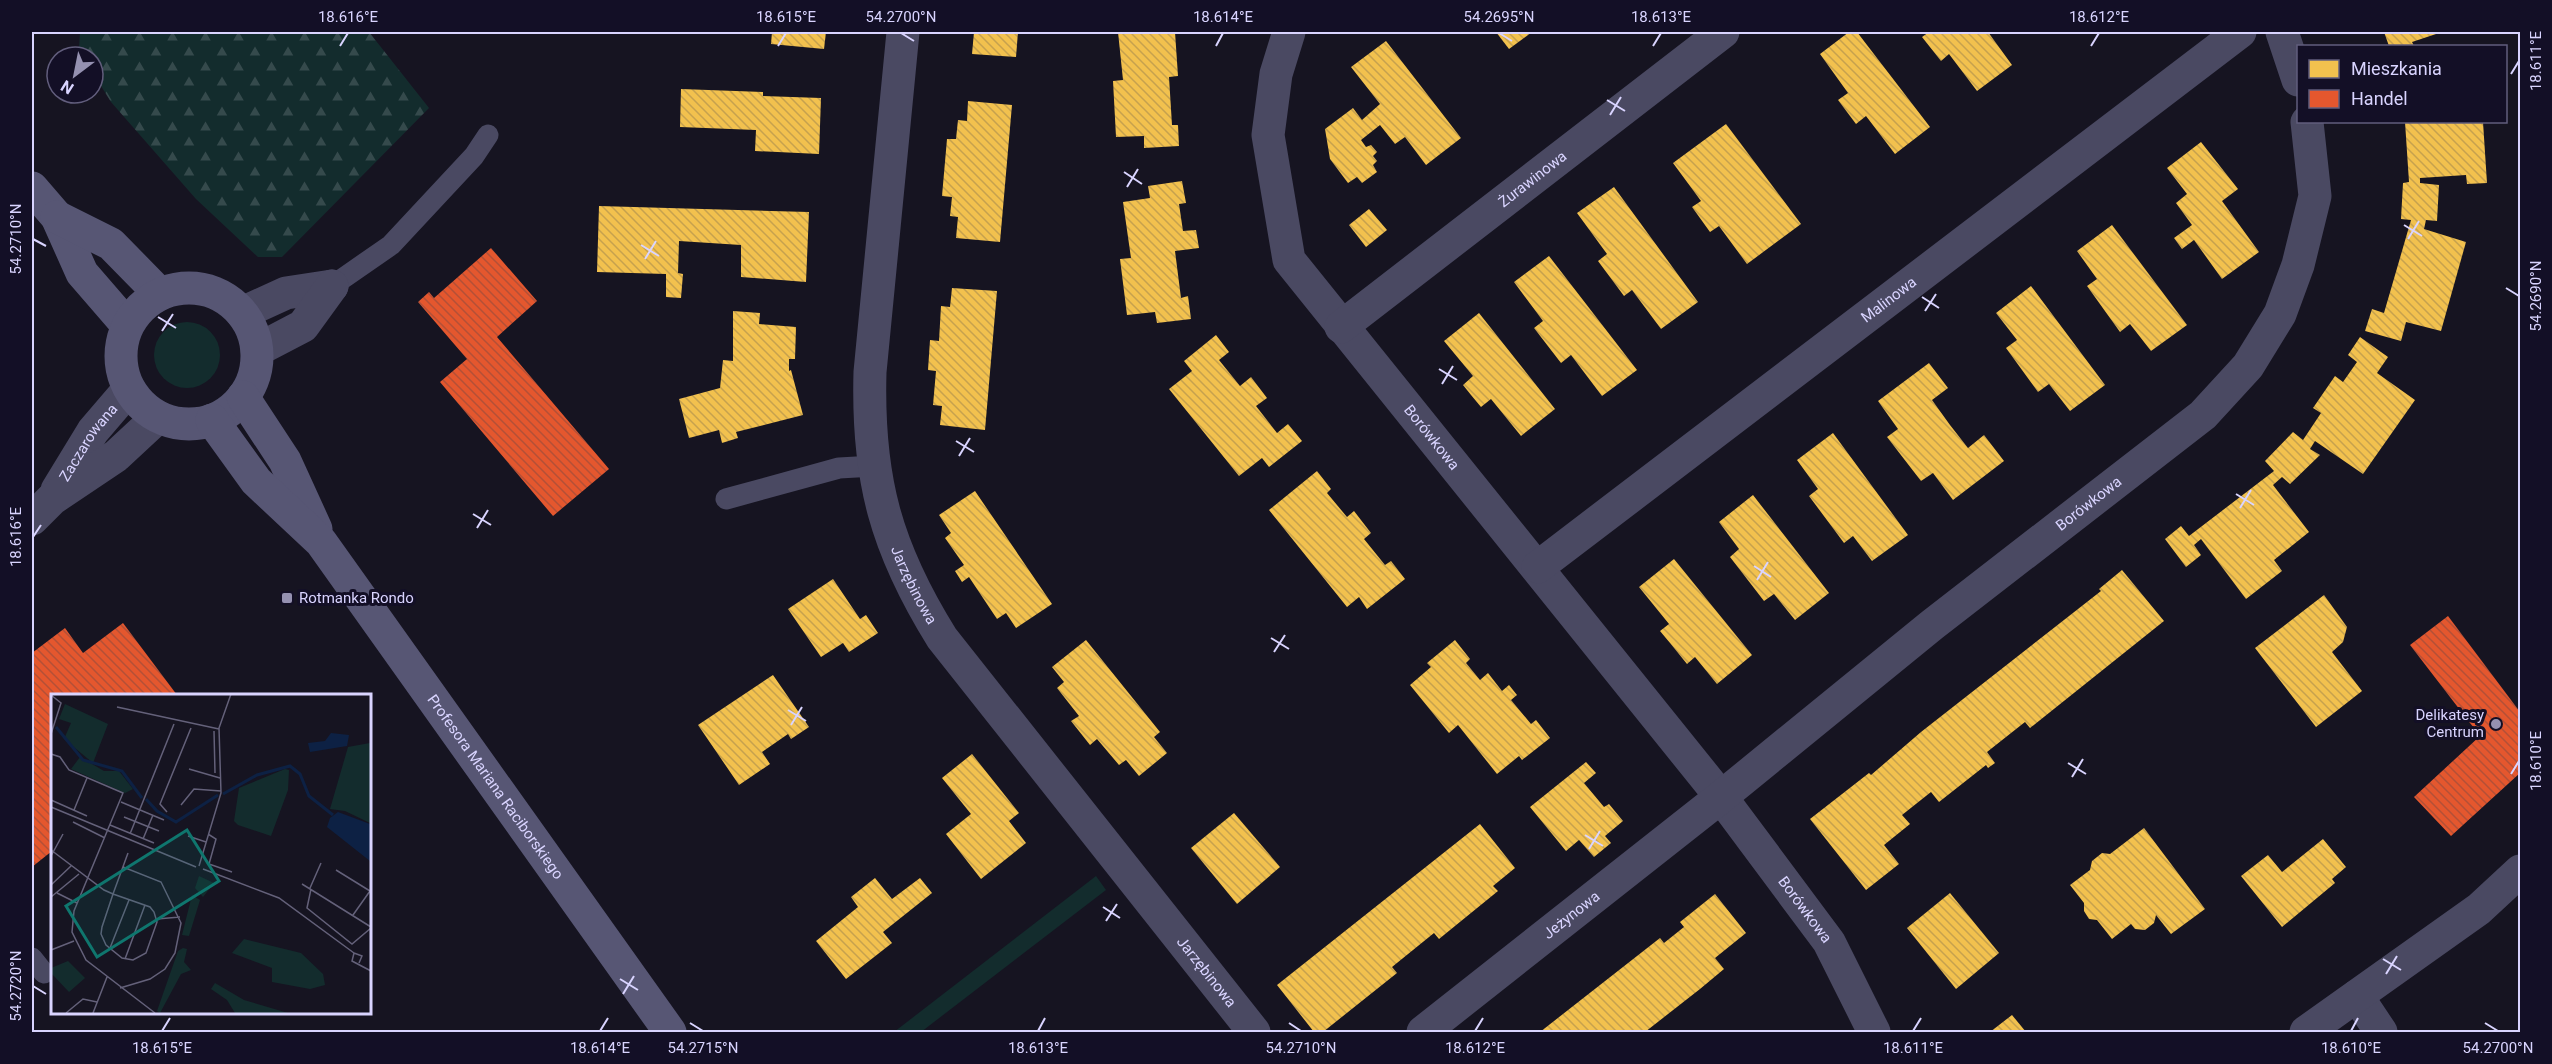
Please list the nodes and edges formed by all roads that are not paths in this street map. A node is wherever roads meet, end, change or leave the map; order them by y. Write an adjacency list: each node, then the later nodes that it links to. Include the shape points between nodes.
1 (903, 32): 21 (street, Jarzębinowa, via 870,372)
2 (1289, 32): 15 (street, Borówkowa, via 1276,74 1268,135 1277,199 1289,260)
3 (1723, 32): 15 (street, Żurawinowa)
4 (2240, 32): 25 (street, Malinowa)
5 (2282, 32): 6 (street)
6 (2297, 77)
7 (2307, 123): 26 (street, Borówkowa, via 2314,196 2298,265 2280,314 2248,366 2203,415 1932,625)
8 (488, 135): 11 (lane, via 474,156 391,245)
9 (32, 188): 10 (main road)
10 (57, 217): 12 (main road, via 111,244); 14 (main road, via 82,273)
11 (332, 286): 13 (street, via 286,293); 16 (street, via 303,326)
12 (160, 294): 13 (main road, via 182,287 204,289 225,298); 14 (main road, via 141,307)
13 (242, 313): 16 (main road)
14 (128, 325): 17 (main road, via 121,346 121,368)
15 (1341, 327): 25 (street, Borówkowa)
16 (257, 350): 18 (main road, via 256,367)
17 (129, 389): 19 (main road, via 141,405); 23 (street, Zaczarowana, via 93,431)
18 (243, 397): 20 (main road); 24 (main road, Profesora Mariana Raciborskiego, via 285,460)
19 (158, 417): 20 (main road, via 175,423); 23 (street, Zaczarowana, via 116,456)
20 (212, 420): 24 (main road, Profesora Mariana Raciborskiego, via 256,481)
21 (874, 466): 22 (lane, via 839,468); 30 (street, Jarzębinowa, via 884,518 900,560 942,638)
22 (726, 500)
23 (42, 509)
24 (321, 542): 29 (main road, Profesora Mariana Raciborskiego)
25 (1538, 567): 26 (street, Borówkowa)
26 (1721, 796): 31 (street, Jeżynowa); 32 (street, Borówkowa, via 1829,942)
27 (2520, 871): 28 (street, via 2479,909)
28 (2357, 996): 33 (street); 34 (street)
29 (670, 1032)
30 (1254, 1032)
31 (1423, 1032)
32 (1874, 1032)
33 (2306, 1032)
34 (2381, 1032)

